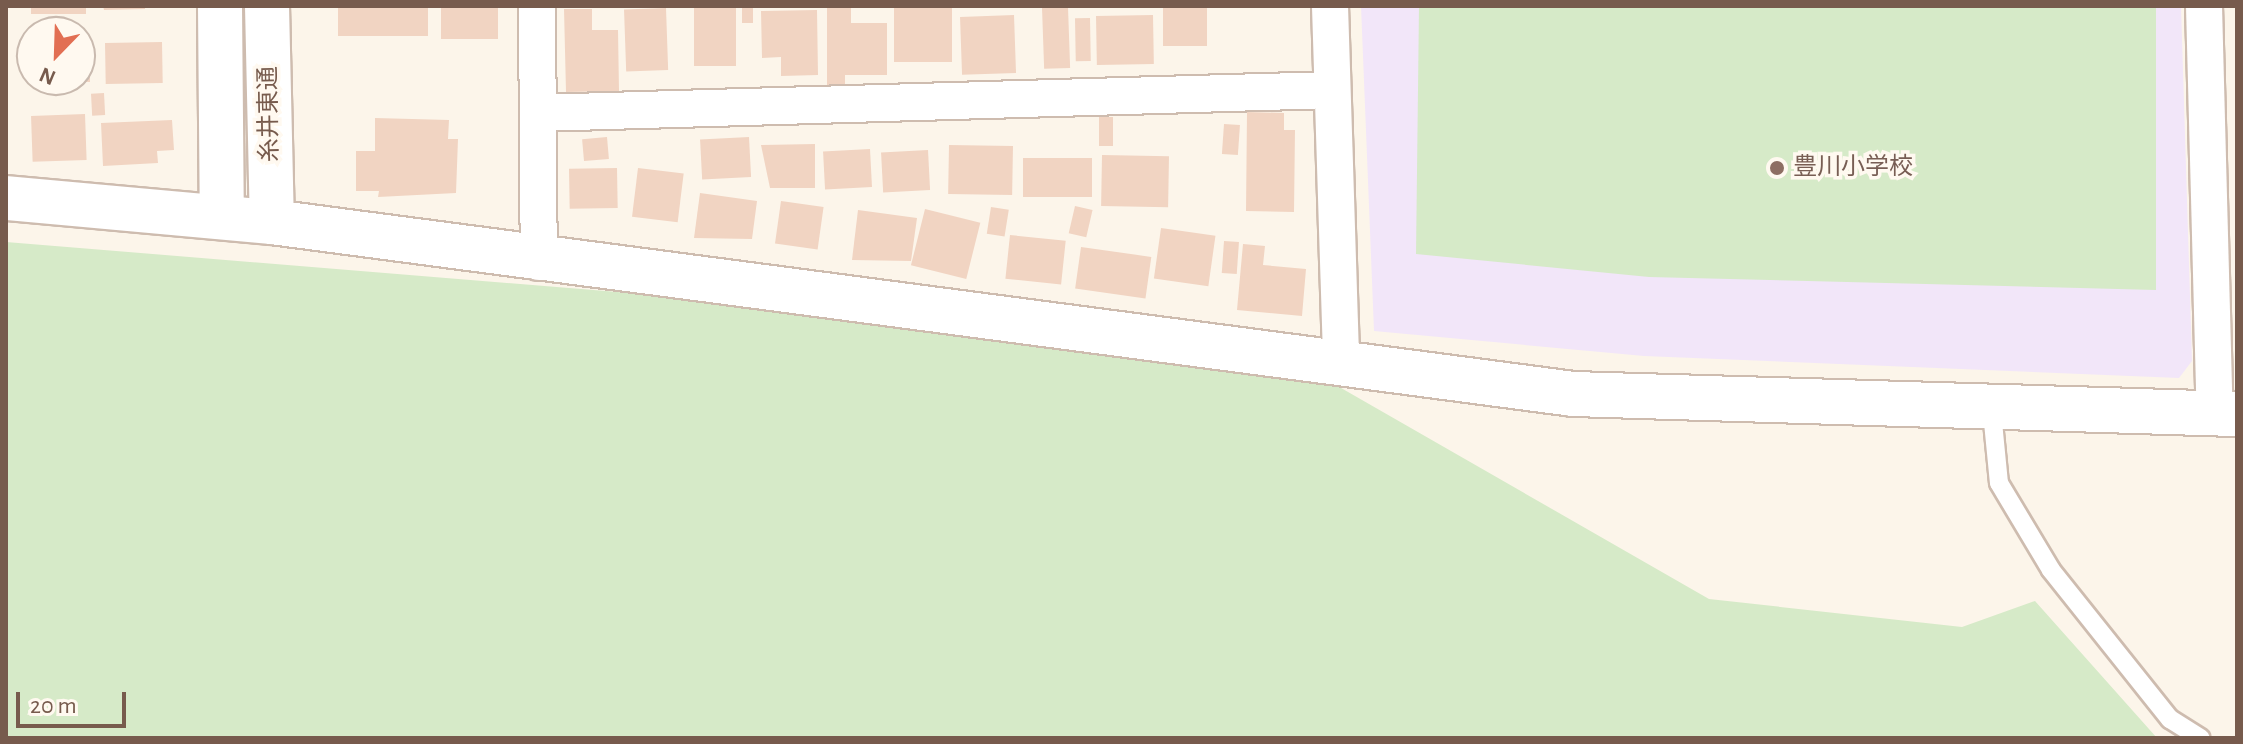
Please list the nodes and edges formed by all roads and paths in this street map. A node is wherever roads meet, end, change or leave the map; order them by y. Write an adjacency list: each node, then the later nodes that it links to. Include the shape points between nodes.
1 (220, 6): 9 (street, 糸井東通)
2 (267, 6): 10 (street, 糸井東通)
3 (537, 6): 7 (street)
4 (1330, 6): 6 (street)
5 (2204, 6): 14 (street)
6 (1332, 90): 7 (street); 12 (street)
7 (538, 113): 11 (street)
8 (6, 198): 9 (street)
9 (222, 217): 10 (street)
10 (272, 222): 11 (street)
11 (539, 262): 12 (street)
12 (1341, 364): 13 (street, via 1573,394)
13 (1992, 412): 14 (street); 15 (lane, via 1999,483 2051,570 2170,719)
14 (2226, 414)
15 (2201, 738)

